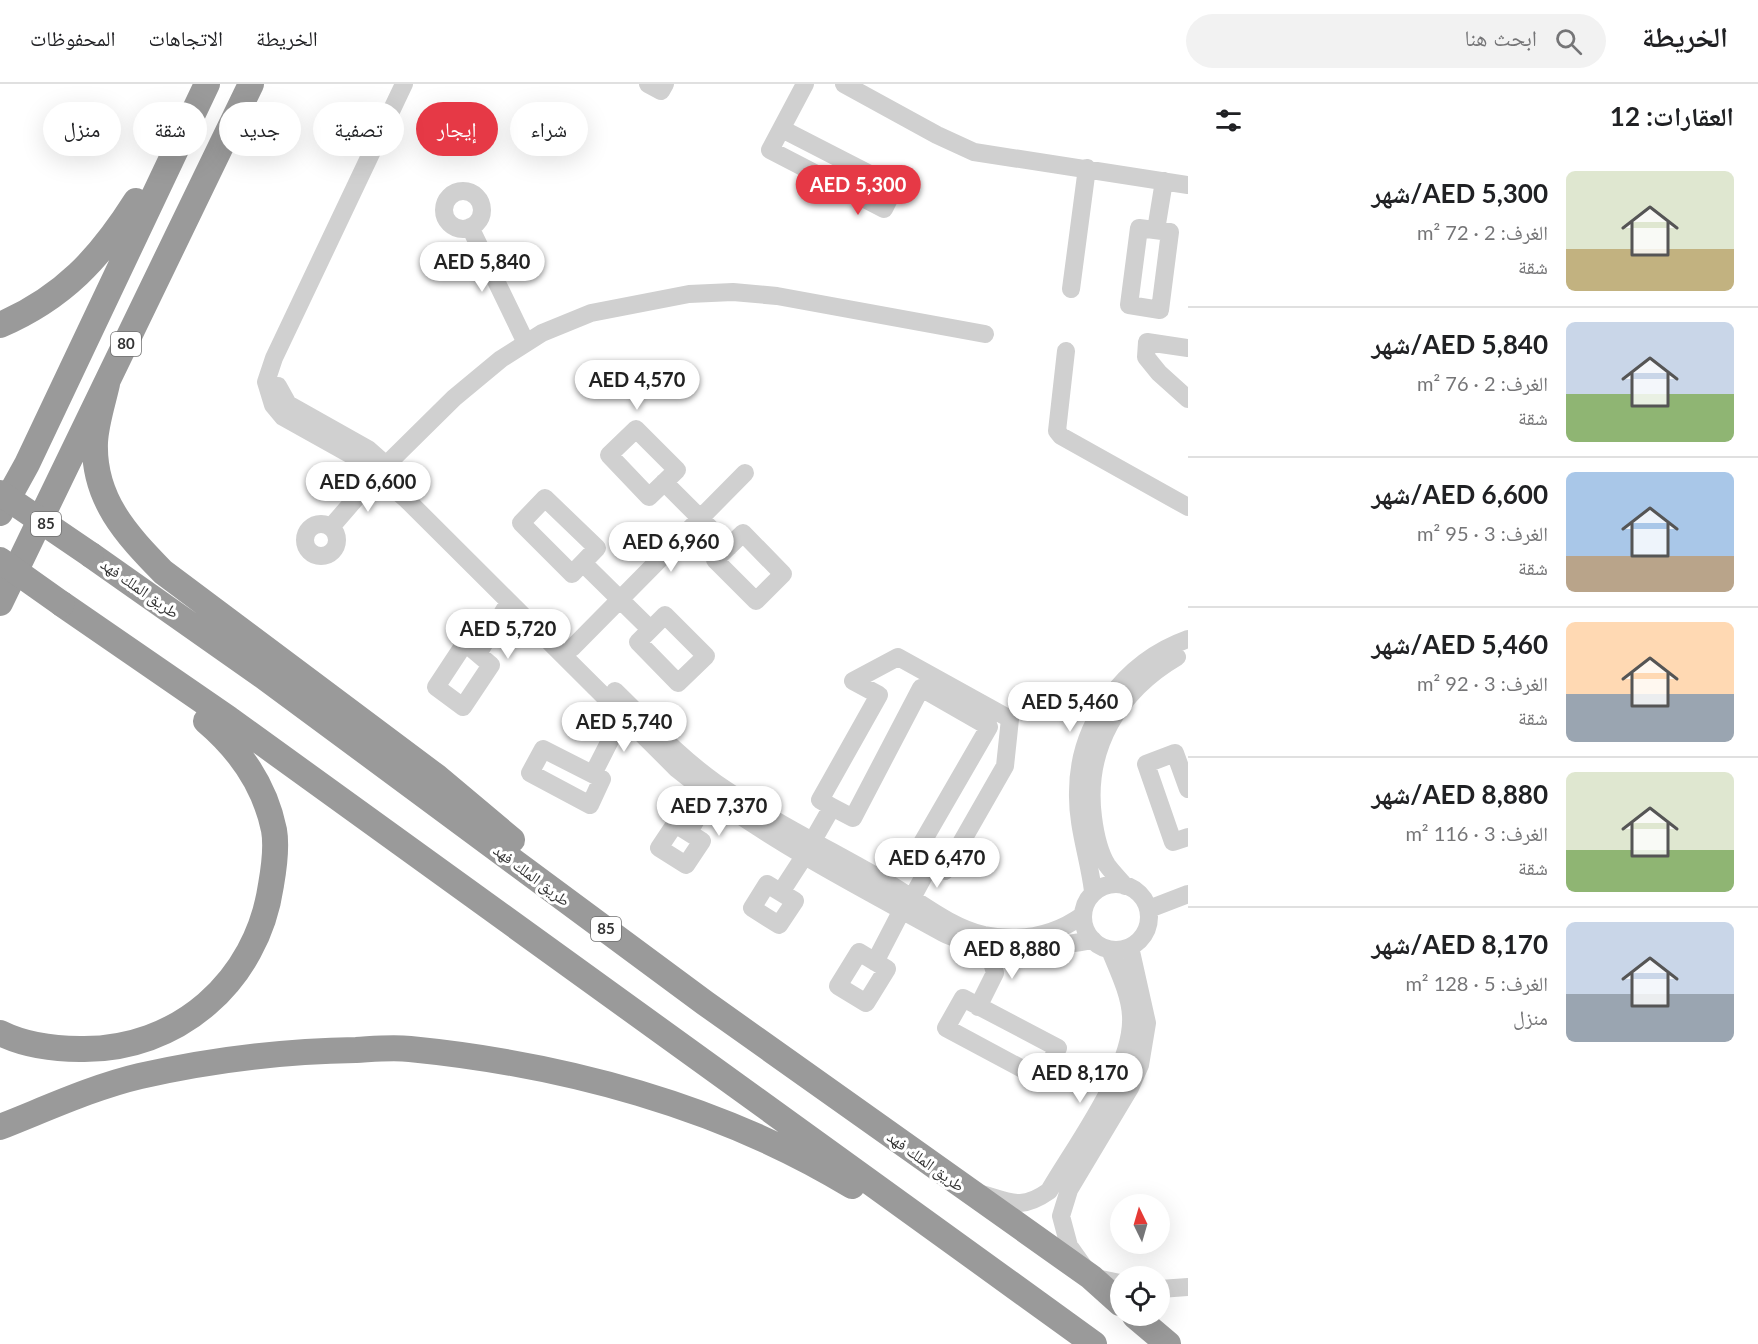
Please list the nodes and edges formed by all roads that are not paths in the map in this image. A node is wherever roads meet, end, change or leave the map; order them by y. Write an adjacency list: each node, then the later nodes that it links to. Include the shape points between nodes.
1 (250, 84): 21 (highway, 80)
2 (404, 84): 23 (street, via 266,382 273,405 283,417)
3 (416, 84): 23 (street, via 278,372 278,386 288,404 350,438)
4 (648, 84): 5 (street, via 661,91)
5 (665, 84)
6 (805, 84): 9 (street, via 770,150 884,209 894,187)
7 (844, 84): 10 (street, via 974,152)
8 (202, 93): 16 (highway, via 125,219 96,258 67,287 28,313); 28 (highway, 80, via 27,464)
9 (782, 129)
10 (1086, 168): 11 (street); 15 (street)
11 (1164, 181): 12 (street); 14 (street)
12 (1188, 185)
13 (470, 227): 18 (street)
14 (1156, 230)
15 (1071, 289)
16 (0, 325)
17 (985, 334): 18 (street, via 777,296 733,292 689,294 591,313)
18 (526, 343): 23 (street, via 454,398)
19 (1188, 348): 22 (street, via 1147,342 1146,357)
20 (1066, 351): 27 (street, via 1057,430 1061,436)
21 (107, 384): 36 (highway, 80); 64 (highway, via 95,441 98,480 109,508 126,534 163,572 437,777)
22 (1188, 399)
23 (382, 470): 30 (street); 35 (street); 40 (street, via 427,502)
24 (745, 473): 29 (street)
25 (664, 482): 29 (street)
26 (0, 493): 64 (highway, طريق الملك فهد / 85, bridge, via 263,676)
27 (1188, 507)
28 (0, 513)
29 (700, 518): 31 (street); 34 (street)
30 (331, 527)
31 (729, 547)
32 (0, 560): 37 (highway, bridge)
33 (583, 562): 34 (street)
34 (620, 600): 38 (street); 40 (street)
35 (509, 602): 42 (street); 43 (street)
36 (0, 603)
37 (91, 624): 66 (highway, via 228,740 246,762 274,831 268,907 259,936 224,988 198,1012 161,1032 132,1043 96,1049 54,1049); 70 (highway, via 229,719)
38 (650, 630)
39 (1188, 639): 53 (street, via 1142,665 1117,687 1098,714 1086,743 1078,793 1081,835)
40 (572, 648): 50 (street, via 714,781)
41 (1188, 652): 52 (street, via 1148,676 1129,694 1113,716 1094,766 1090,791 1097,840 1107,865)
42 (478, 654)
43 (623, 715): 44 (street); 46 (street, via 677,769)
44 (593, 774)
45 (1188, 789): 49 (street, via 1175,753 1146,764 1173,842)
46 (710, 795): 48 (street); 50 (street)
47 (832, 807): 50 (street); 51 (street, via 853,818 921,688 930,693 989,727 915,855); 51 (street, via 820,800 879,695 853,681 898,657 1010,719 1005,766 945,871)
48 (689, 832)
49 (1188, 837)
50 (809, 848): 54 (street); 56 (street)
51 (931, 863): 56 (street)
52 (1125, 886): 53 (street, via 1113,883); 57 (street, via 1134,888)
53 (1093, 891): 58 (street)
54 (781, 892)
55 (1188, 894): 57 (street)
56 (907, 904): 58 (street, via 984,935 1015,937 1046,935); 61 (street, via 947,935); 63 (street)
57 (1149, 909): 60 (street, via 1150,925 1139,943)
58 (1083, 915): 59 (street, via 1084,931)
59 (1093, 940): 61 (street, via 1025,952); 62 (street, via 1098,947)
60 (1130, 947): 62 (street, via 1119,952); 69 (street, via 1147,1023 1140,1065 1069,1190 1061,1216 1069,1246)
61 (988, 948): 65 (street, via 995,973)
62 (1110, 950): 68 (street, via 1131,1016 1128,1045 1115,1080 1049,1191 1033,1202 1013,1203)
63 (875, 962)
64 (705, 1003): 68 (highway, طريق الملك فهد / 85)
65 (978, 1006): 65 (street, via 963,998 946,1028 1041,1079 1058,1048)
66 (0, 1033)
67 (0, 1127): 70 (highway, via 139,1076 247,1057 408,1049 511,1064 617,1088 763,1138 843,1180)
68 (963, 1188): 69 (highway, طريق الملك فهد / 85)
69 (1091, 1277): 71 (street); 74 (highway, طريق الملك فهد / 85)
70 (1007, 1281): 76 (highway)
71 (1110, 1281)
72 (1188, 1287): 73 (street)
73 (1170, 1288)
74 (1110, 1294)
75 (1147, 1326): 77 (highway)
76 (1094, 1344)
77 (1168, 1344)

